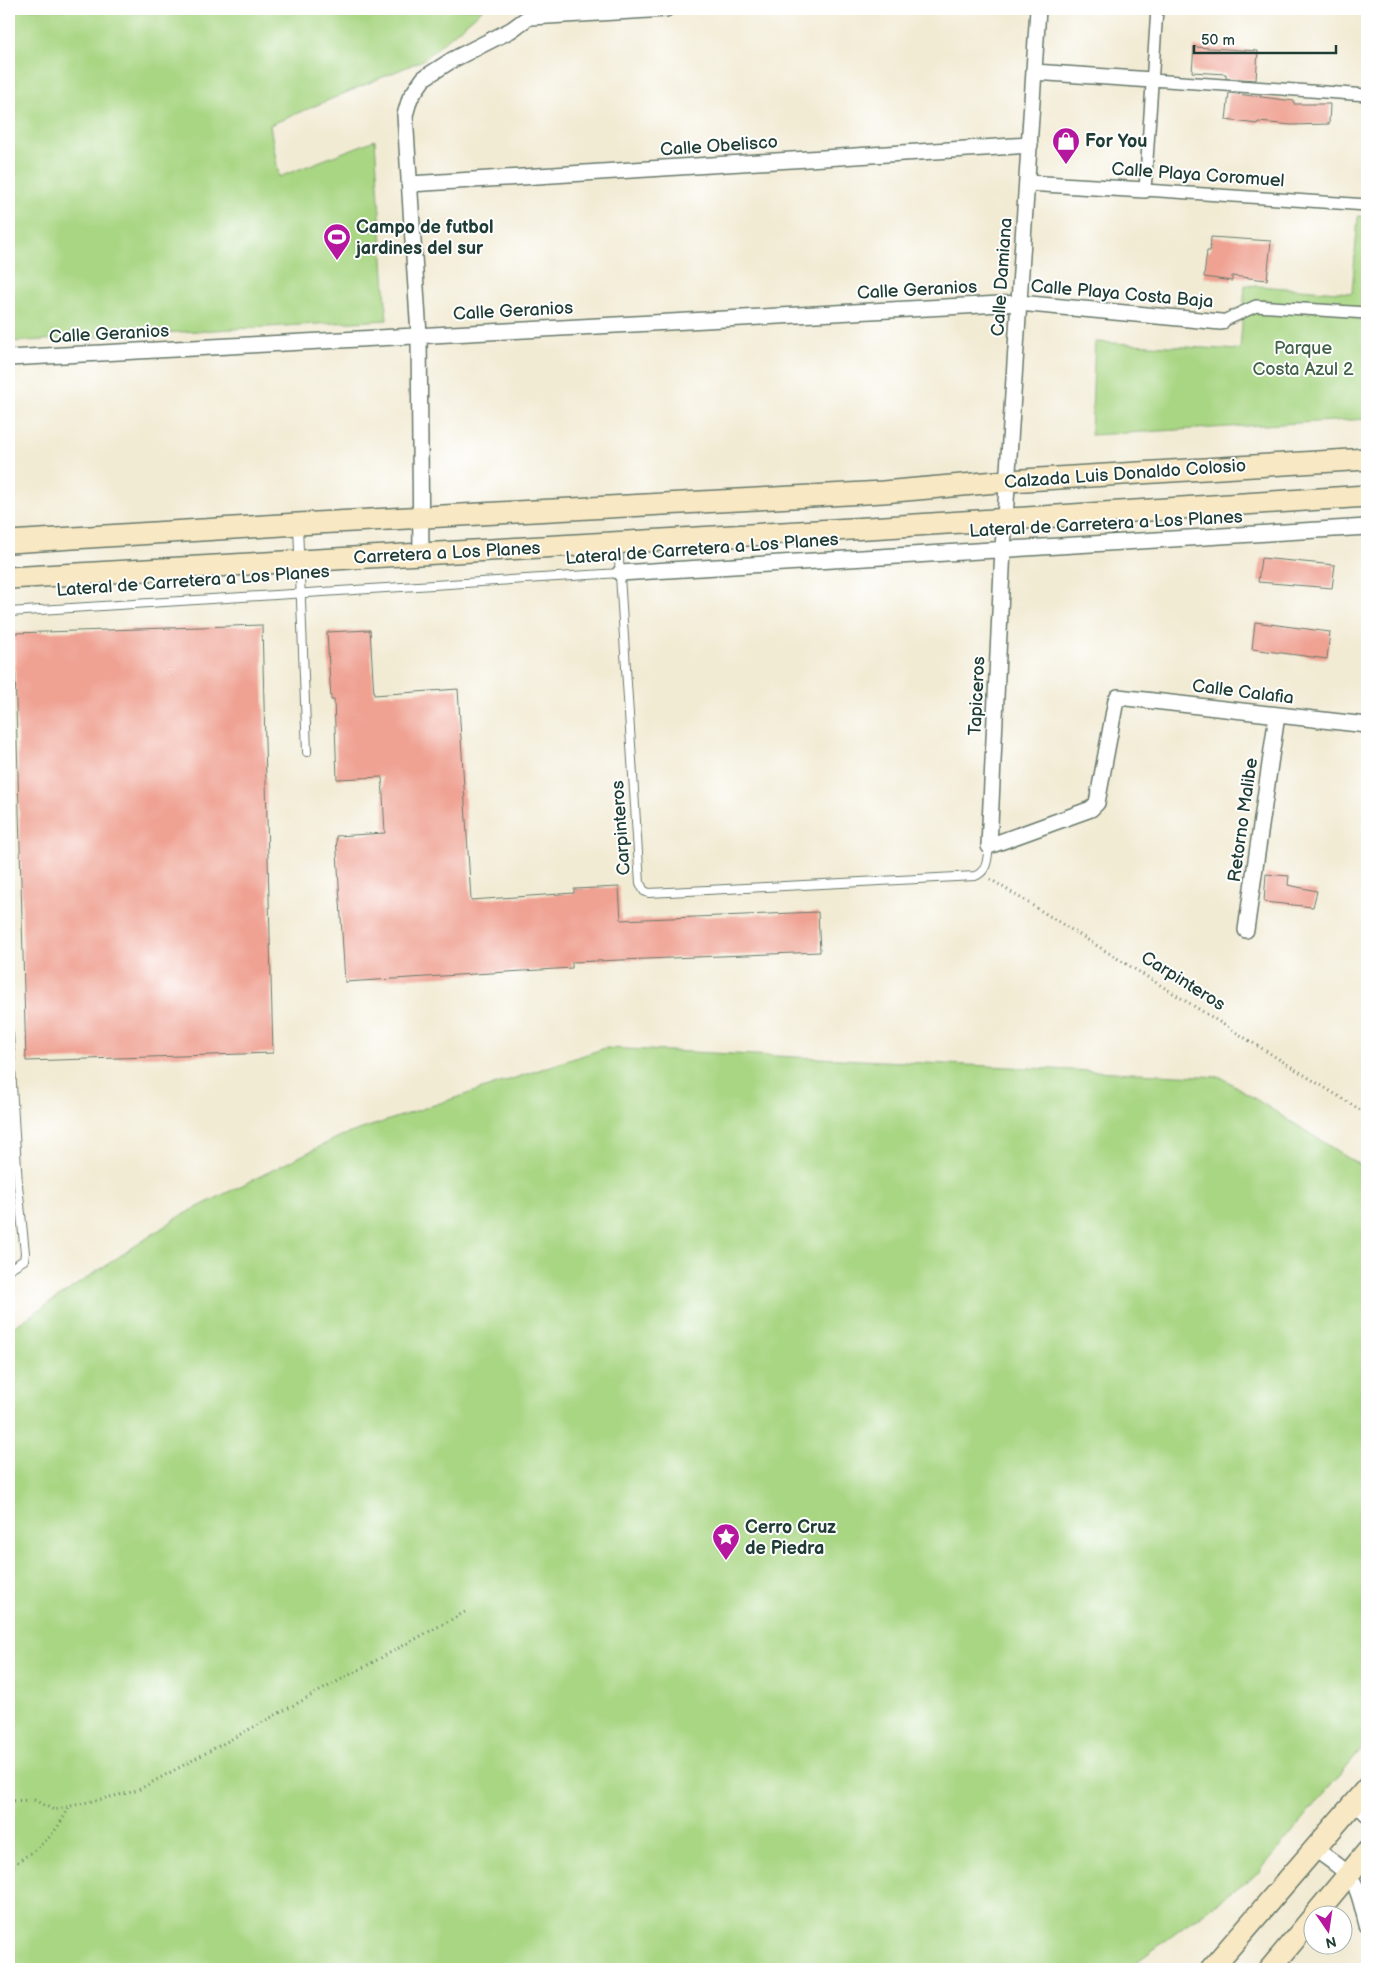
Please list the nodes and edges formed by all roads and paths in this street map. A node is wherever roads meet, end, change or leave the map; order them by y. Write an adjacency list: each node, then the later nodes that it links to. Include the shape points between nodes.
1 (666, 9): 4 (street)
2 (1038, 9): 5 (street, Calle Damiana)
3 (1157, 9): 6 (street)
4 (535, 13): 10 (street, via 424,78 410,98 405,115)
5 (1034, 72): 6 (street); 8 (street, Calle Damiana)
6 (1152, 80): 7 (street); 11 (street)
7 (1367, 95)
8 (1030, 145): 9 (street, Calle Damiana); 10 (street, Calle Obelisco)
9 (1027, 183): 11 (street, Calle Playa Coromuel); 13 (street, Calle Damiana)
10 (410, 184): 16 (street)
11 (1145, 190): 12 (street, Calle Playa Coromuel)
12 (1367, 205)
13 (1019, 303): 15 (street, Calle Playa Costa Baja); 16 (street, Calle Geranios); 19 (street, Calle Damiana)
14 (1367, 313): 15 (street, Calle Playa Costa Baja, via 1256,306)
15 (1221, 322)
16 (419, 335): 17 (street, Calle Geranios); 21 (street)
17 (9, 358)
18 (1367, 459): 19 (main road, Calzada Luis Donaldo Colosio)
19 (1008, 481): 21 (main road, Calzada Luis Donaldo Colosio, via 884,492); 22 (street, Calle Damiana)
20 (1367, 496): 22 (main road, Calzada Luis Donaldo Colosio)
21 (421, 517): 23 (main road); 29 (street)
22 (1006, 520): 24 (main road, Calzada Luis Donaldo Colosio); 28 (street, Calle Damiana)
23 (298, 524): 26 (main road); 30 (lane)
24 (885, 527): 27 (main road, Carretera a Los Planes)
25 (1367, 528): 28 (street, Lateral de Carretera a Los Planes)
26 (9, 542)
27 (618, 543): 29 (main road, Carretera a Los Planes); 31 (lane, Carpinteros)
28 (1003, 548): 31 (street, Lateral de Carretera a Los Planes); 38 (street, Tapiceros)
29 (421, 555): 30 (main road, Carretera a Los Planes)
30 (299, 560): 32 (main road, Carretera a Los Planes); 33 (lane)
31 (620, 573): 33 (lane, Lateral de Carretera a Los Planes); 39 (lane, Carpinteros, via 640,883 644,891)
32 (9, 578)
33 (301, 592): 34 (lane, Lateral de Carretera a Los Planes); 37 (lane)
34 (9, 612)
35 (1277, 715): 36 (street, Calle Calafia); 38 (street, Calle Calafia, via 1120,697 1116,700 1097,803 1082,813); 40 (street, Retorno Malibe)
36 (1367, 725)
37 (307, 752)
38 (989, 846): 39 (lane)
39 (982, 874): 42 (path, Carpinteros)
40 (1246, 930)
41 (9, 1034): 43 (lane, via 25,1253 24,1260)
42 (1367, 1114)
43 (9, 1269)
44 (466, 1612): 47 (path, via 136,1791)
45 (9, 1801): 47 (path, via 34,1800 54,1810)
46 (1363, 1801): 48 (main road)
47 (69, 1806): 50 (path, via 61,1826)
48 (1315, 1849): 51 (street); 55 (main road)
49 (1367, 1852): 51 (main road)
50 (9, 1868)
51 (1349, 1873): 52 (main road); 53 (street, via 1358,1891)
52 (1322, 1906)
53 (1367, 1925)
54 (1304, 1928): 56 (main road)
55 (1212, 1969)
56 (1270, 1969)

